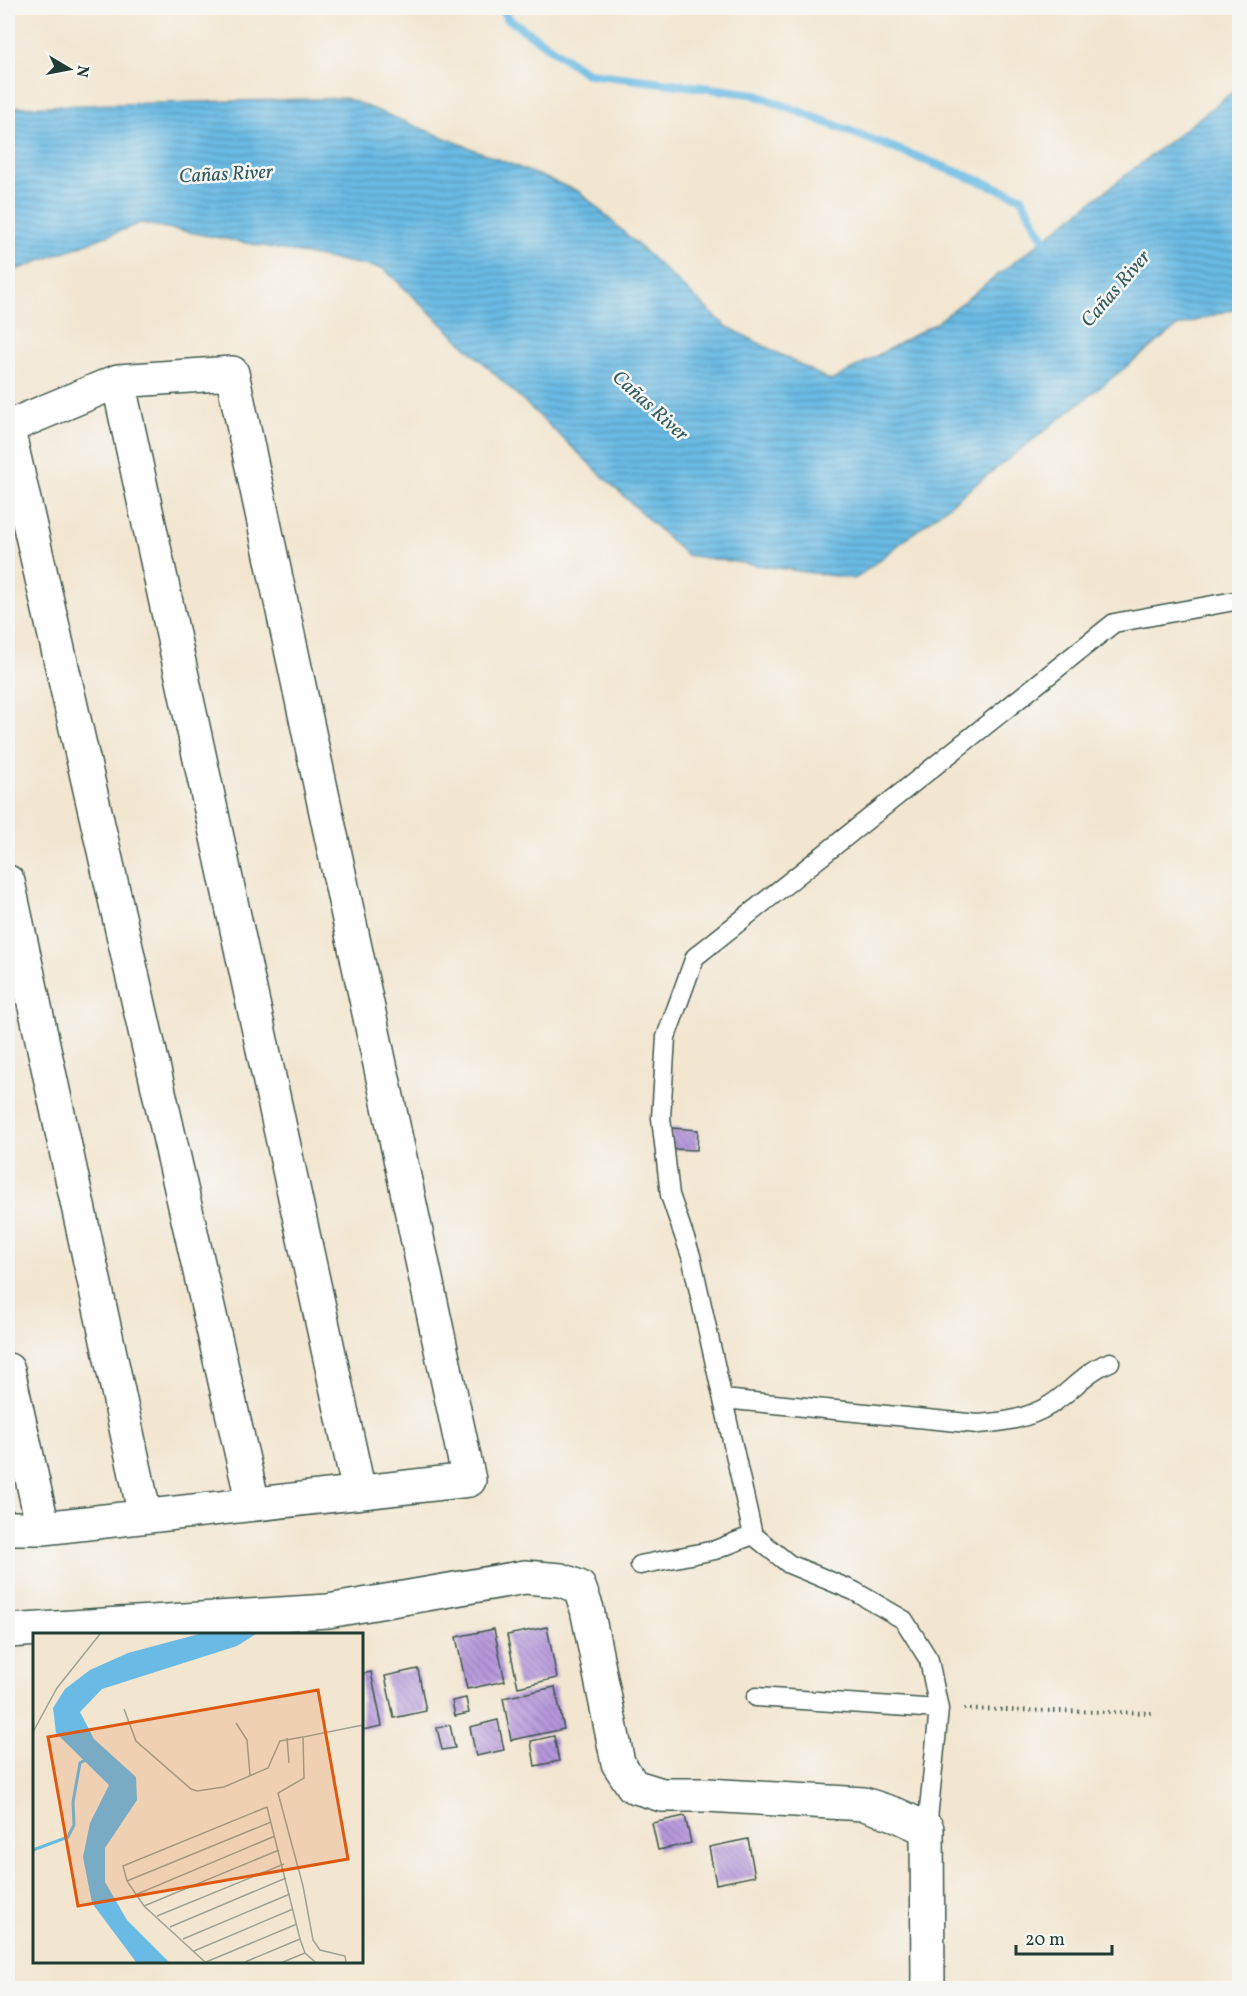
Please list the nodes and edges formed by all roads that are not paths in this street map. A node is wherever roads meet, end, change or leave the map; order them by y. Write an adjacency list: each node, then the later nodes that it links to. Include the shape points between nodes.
1 (118, 381): 2 (street); 8 (street); 8 (street, via 232,373 235,384 469,1480)
2 (8, 428): 9 (street)
3 (1239, 600): 7 (lane, via 1114,623 695,957 666,1037 661,1118 670,1195 691,1256)
4 (8, 882): 10 (street)
5 (1110, 1362): 7 (lane, via 1096,1367 1050,1405 1016,1420 978,1424)
6 (8, 1370): 12 (street)
7 (723, 1399): 13 (lane)
8 (359, 1492): 9 (street)
9 (253, 1504): 10 (street)
10 (145, 1516): 12 (street)
11 (8, 1528): 12 (street)
12 (43, 1528)
13 (753, 1535): 14 (lane, via 715,1550); 17 (lane, via 789,1564 854,1591 904,1620 929,1660)
14 (640, 1565)
15 (8, 1631): 18 (street, via 327,1611 525,1577 561,1580 579,1587 587,1609 618,1762 633,1786 662,1794 864,1804)
16 (756, 1697): 17 (lane)
17 (939, 1709): 18 (lane)
18 (927, 1829): 19 (street)
19 (928, 1989)

